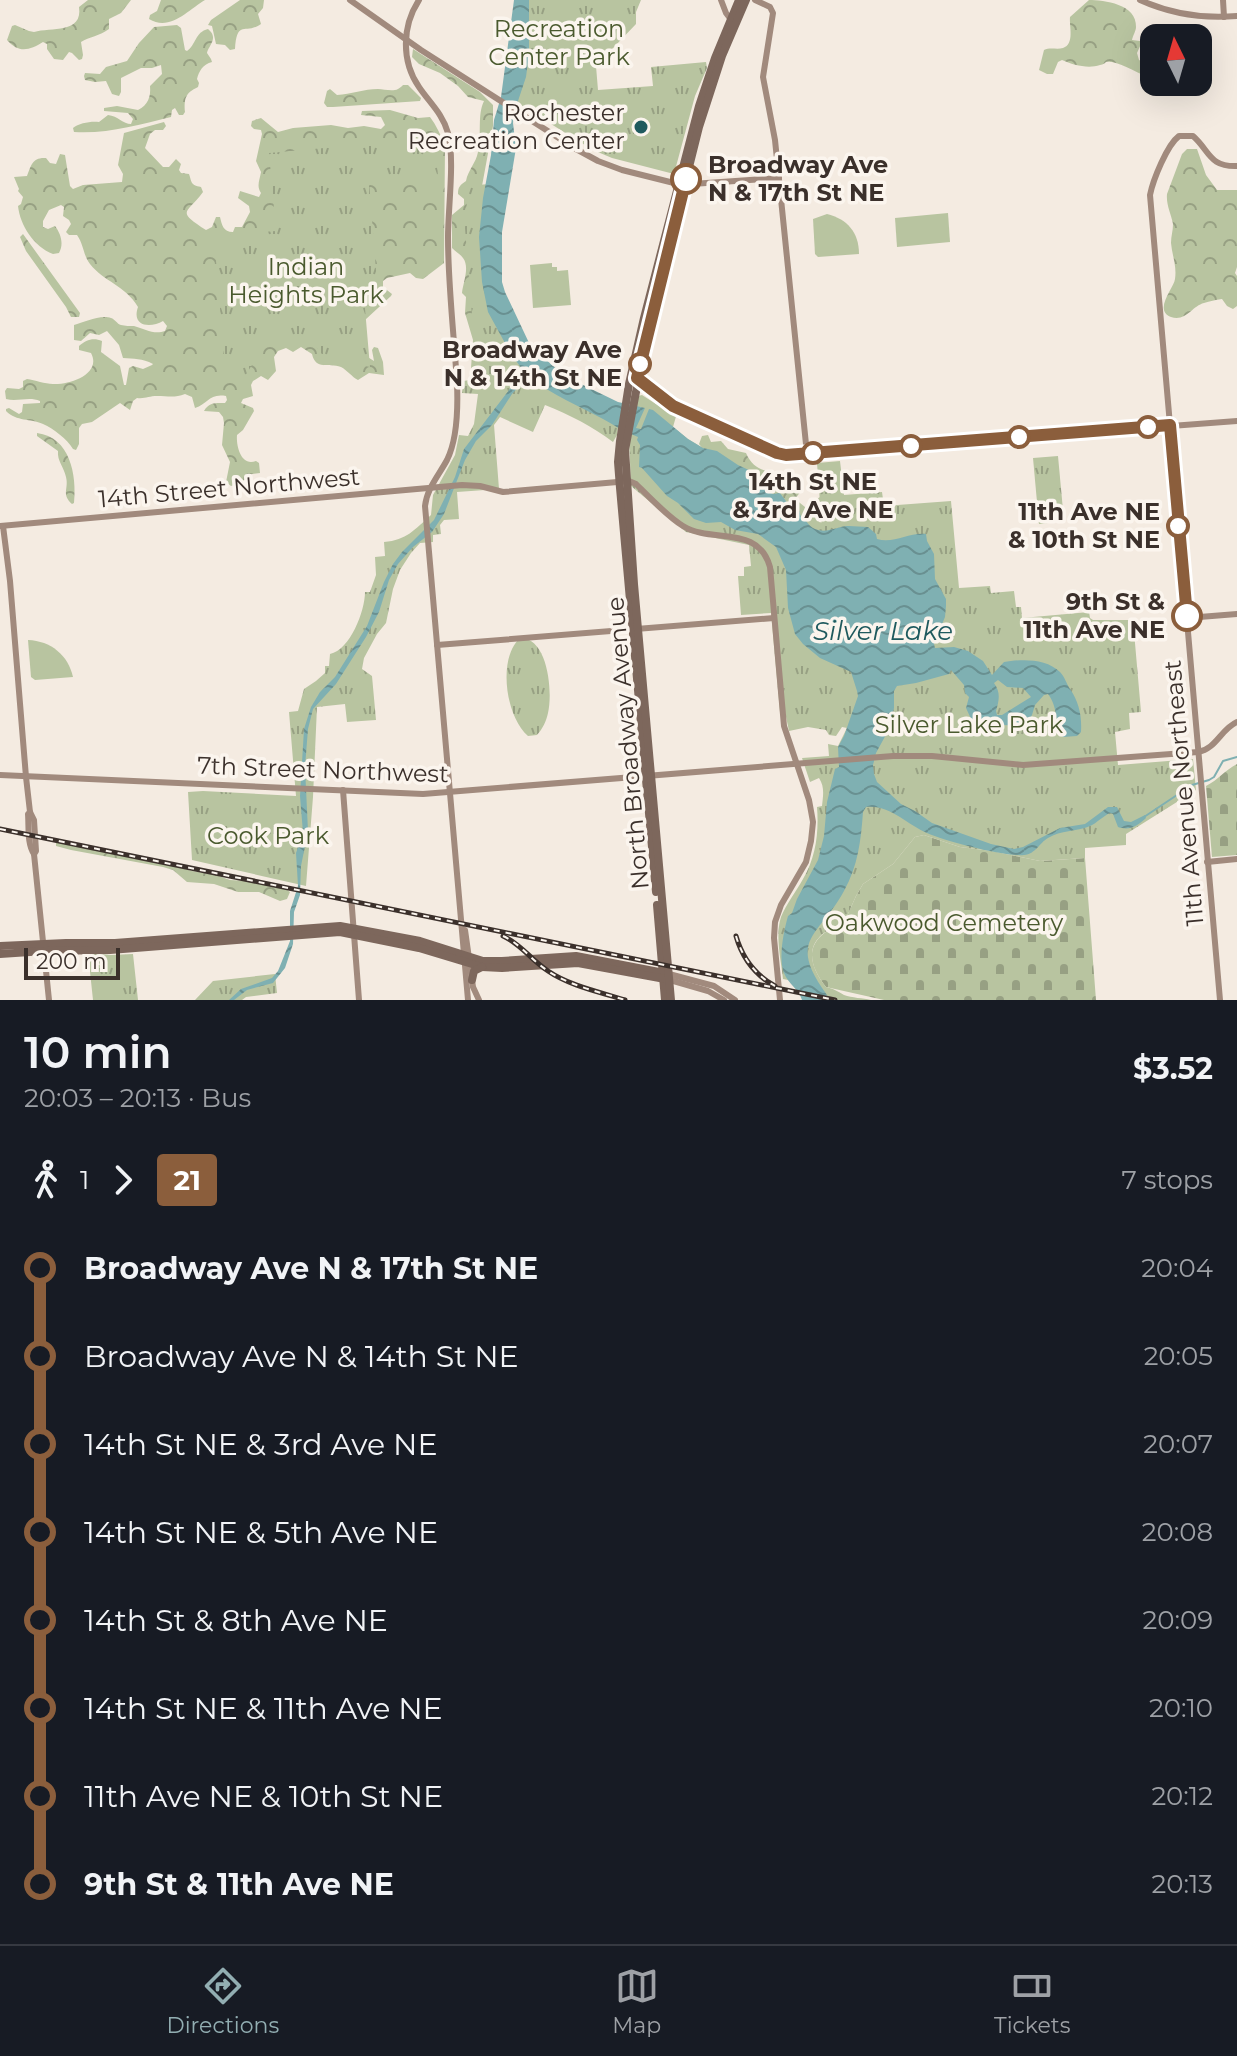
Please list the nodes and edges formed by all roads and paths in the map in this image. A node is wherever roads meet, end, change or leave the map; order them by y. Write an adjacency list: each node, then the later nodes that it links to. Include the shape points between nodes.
1 (350, 0): 12 (main road)
2 (419, 0): 12 (main road)
3 (721, 0): 11 (main road)
4 (739, 0): 11 (main road)
5 (746, 0): 11 (main road)
6 (755, 0): 14 (main road, via 773,13 763,77)
7 (1140, 0): 10 (main road, via 1165,10)
8 (1223, 0): 10 (main road)
9 (1237, 16): 10 (main road)
10 (1224, 17)
11 (733, 22): 15 (main road, North Broadway Avenue)
12 (406, 40): 15 (main road, via 598,161); 23 (main road, via 410,70 441,117 450,150 448,243 457,394 452,445)
13 (1237, 166): 21 (main road, 11th Avenue Northeast, via 1216,162 1195,137 1183,135 1172,143 1151,189)
14 (779, 178): 15 (main road); 22 (main road)
15 (681, 184): 16 (main road, North Broadway Avenue)
16 (635, 379): 17 (main road); 18 (main road, North Broadway Avenue); 19 (main road)
17 (648, 393): 18 (main road); 19 (main road)
18 (631, 398): 24 (main road, North Broadway Avenue, via 618,462)
19 (673, 406): 22 (main road, via 777,453)
20 (1237, 421): 21 (main road)
21 (1170, 425): 22 (main road); 30 (main road, 11th Avenue Northeast)
22 (807, 454)
23 (439, 473): 25 (main road); 26 (main road)
24 (623, 482): 25 (main road, 14th Street Northwest, via 503,492); 29 (main road, via 635,483 686,528 758,547 770,567); 31 (main road, North Broadway Avenue)
25 (448, 486): 26 (main road, 14th Street Northwest)
26 (431, 488): 27 (main road, 14th Street Northwest); 32 (main road, via 425,502)
27 (1, 525): 38 (main road)
28 (1237, 614): 30 (main road)
29 (774, 618): 31 (main road); 35 (main road, via 784,727)
30 (1187, 618): 34 (main road, 11th Avenue Northeast)
31 (635, 630): 32 (main road); 37 (main road, North Broadway Avenue)
32 (437, 645): 40 (main road)
33 (1237, 722): 34 (main road, via 1209,749)
34 (1198, 752): 35 (main road, 7th Street Northwest, via 1023,765 932,756); 42 (main road, 11th Avenue Northeast)
35 (797, 764): 37 (main road, 7th Street Northwest); 64 (main road, via 811,806 812,833 804,866 775,920)
36 (0, 775): 38 (main road, 7th Street Northwest)
37 (648, 776): 40 (main road, 7th Street Northwest); 50 (main road, North Broadway Avenue); 54 (main road, North Broadway Avenue)
38 (26, 777): 39 (main road, 7th Street Northwest); 47 (main road)
39 (343, 790): 40 (main road, 7th Street Northwest); 44 (main road)
40 (450, 793): 43 (main road)
41 (1237, 859): 42 (main road)
42 (1207, 862): 65 (main road, 11th Avenue Northeast)
43 (461, 914): 45 (main road); 51 (main road)
44 (354, 930): 47 (main road, via 333,926); 48 (main road); 51 (main road); 57 (main road)
45 (462, 944): 48 (main road); 51 (main road)
46 (0, 946): 47 (main road)
47 (44, 947): 49 (main road); 56 (main road)
48 (453, 952): 51 (main road)
49 (0, 954)
50 (662, 959): 53 (main road); 54 (main road, North Broadway Avenue)
51 (466, 960): 52 (main road); 53 (main road, via 576,956); 55 (main road); 58 (main road)
52 (482, 967): 54 (main road, via 578,963); 55 (main road)
53 (647, 969): 54 (main road)
54 (666, 977): 60 (main road, North Broadway Avenue); 61 (main road, North Broadway Avenue); 62 (main road); 63 (main road, via 714,986)
55 (472, 980): 59 (main road)
56 (49, 1000)
57 (359, 1000)
58 (468, 1000)
59 (479, 1000)
60 (665, 1000)
61 (671, 1000)
62 (724, 1000)
63 (735, 1000)
64 (780, 1000)
65 (1220, 1000)

